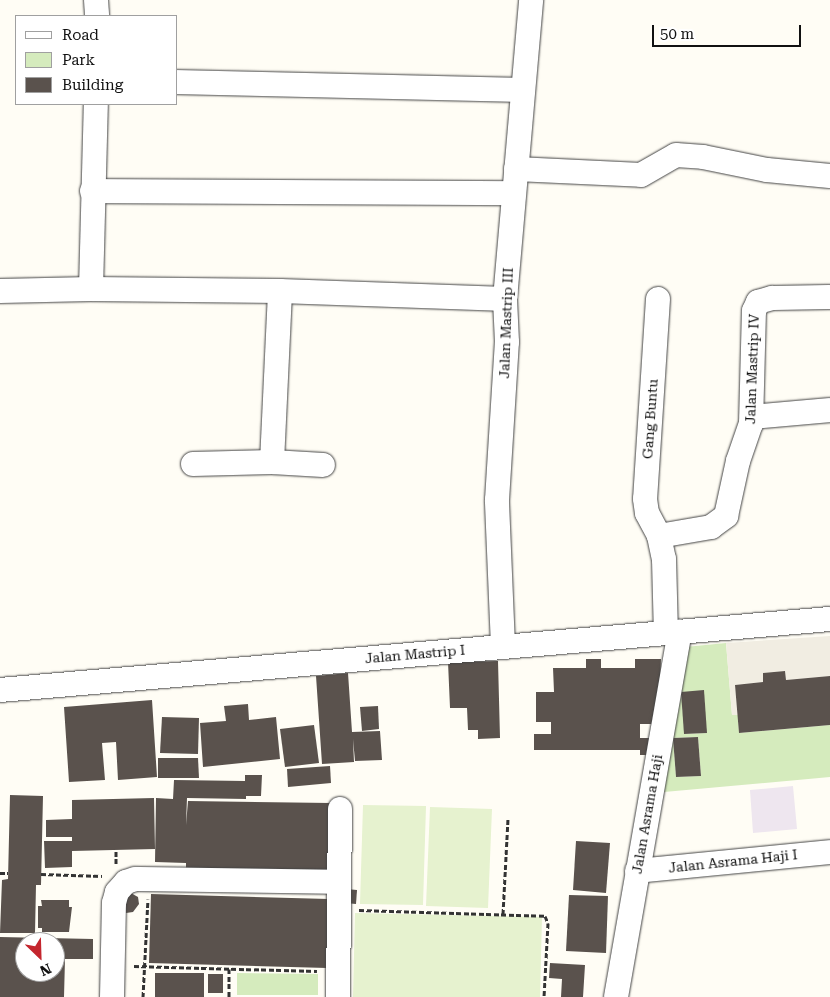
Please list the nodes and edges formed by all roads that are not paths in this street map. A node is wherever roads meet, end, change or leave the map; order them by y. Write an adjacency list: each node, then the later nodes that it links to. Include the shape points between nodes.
1 (96, 0): 3 (street)
2 (531, 0): 5 (street, Jalan Mastrip III)
3 (96, 15)
4 (178, 82): 5 (street)
5 (523, 90): 7 (street, Jalan Mastrip III)
6 (96, 105): 9 (street)
7 (516, 169): 8 (street, via 641,176 676,155 767,170); 10 (street, Jalan Mastrip III)
8 (830, 176)
9 (92, 191): 10 (street); 11 (street)
10 (514, 193): 15 (street, Jalan Mastrip III)
11 (91, 289): 12 (street); 13 (street)
12 (0, 290)
13 (280, 291): 15 (street); 19 (street)
14 (830, 298): 18 (street, Jalan Mastrip IV, via 772,298 758,302 754,312)
15 (505, 299): 25 (street, Jalan Mastrip III, via 507,342 497,500)
16 (658, 299): 22 (street, Gang Buntu, via 645,499 647,513)
17 (830, 410): 18 (street)
18 (752, 418): 22 (street, Jalan Mastrip IV, via 722,521 704,529)
19 (272, 462): 20 (street); 21 (street)
20 (193, 464)
21 (323, 465)
22 (659, 536): 24 (street)
23 (830, 620): 24 (street, Jalan Mastrip I)
24 (673, 632): 25 (street, Jalan Mastrip I); 29 (street, Jalan Asrama Haji)
25 (503, 646): 26 (street, Jalan Mastrip I)
26 (0, 690)
27 (340, 809): 30 (street)
28 (830, 852): 29 (street, Jalan Asrama Haji I)
29 (637, 871): 33 (street, Jalan Asrama Haji)
30 (339, 882): 31 (street, via 142,879 126,882 116,896); 32 (street)
31 (112, 997)
32 (338, 997)
33 (616, 997)

